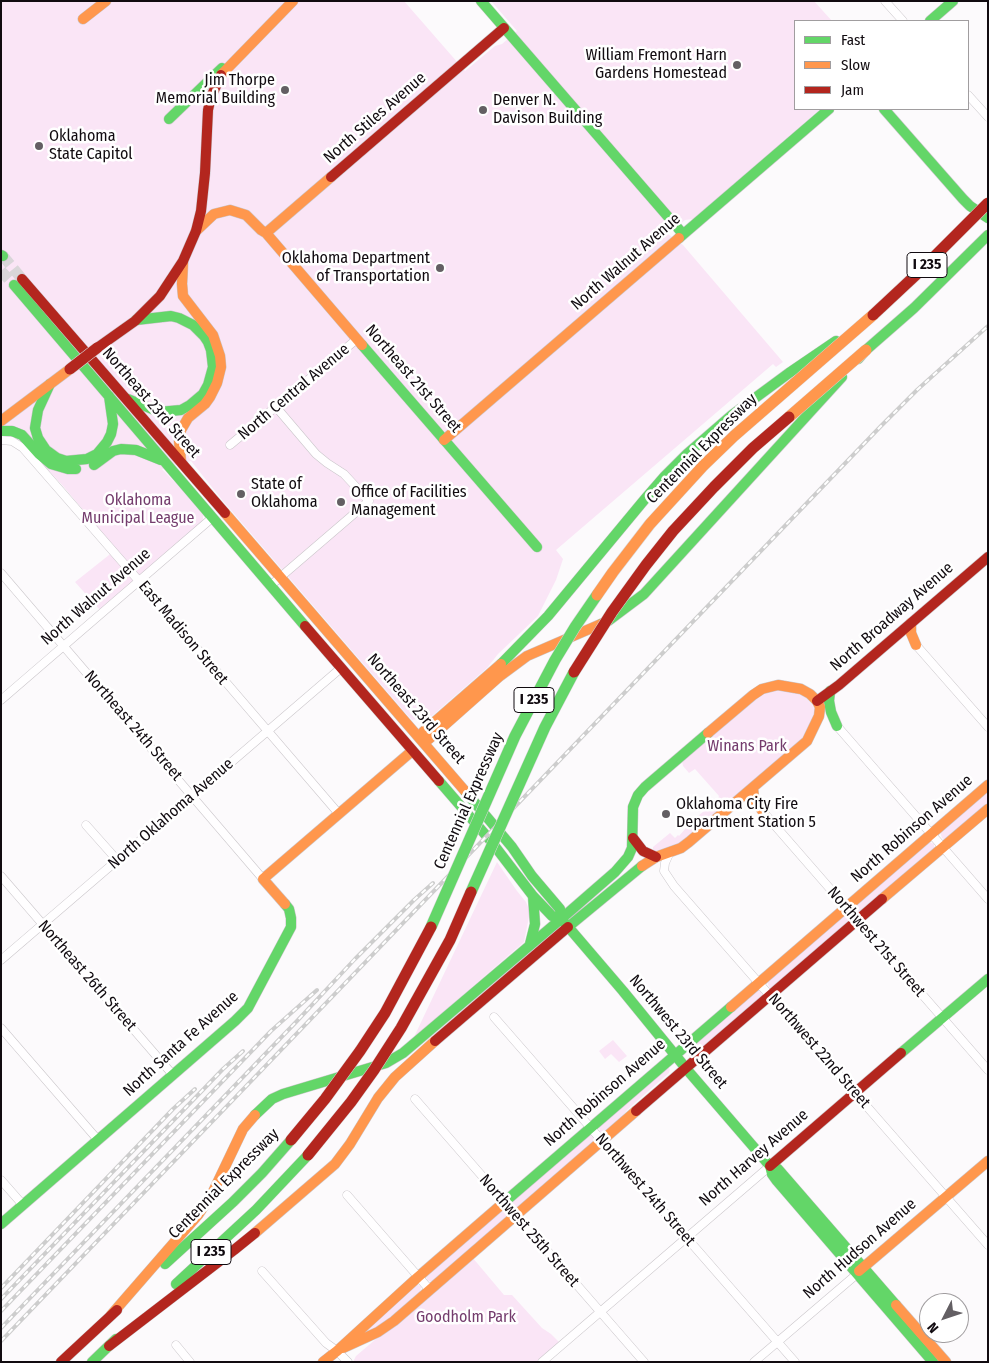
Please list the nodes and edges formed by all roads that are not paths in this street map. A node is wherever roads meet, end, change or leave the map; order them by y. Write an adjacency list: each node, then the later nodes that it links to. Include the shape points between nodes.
1 (106, 1): 6 (main road)
2 (293, 1): 10 (main road)
3 (481, 1): 9 (main road)
4 (886, 1): 7 (street)
5 (953, 1): 8 (main road)
6 (83, 19)
7 (902, 20)
8 (931, 20)
9 (504, 28): 19 (main road, North Stiles Avenue); 20 (main road)
10 (247, 50): 15 (main road, via 220,70); 18 (main road, via 222,74 211,97 202,200)
11 (969, 96): 14 (street)
12 (828, 110): 20 (main road, North Walnut Avenue)
13 (885, 110): 17 (main road, via 970,206)
14 (988, 117)
15 (169, 119)
16 (988, 203): 24 (main road, Centennial Expressway / I 235, bridge)
17 (988, 218)
18 (196, 231): 19 (main road, Northeast 21st Street, via 214,214 230,210 246,215); 22 (main road)
19 (266, 233): 25 (main road, Northeast 21st Street)
20 (683, 234): 34 (main road, North Walnut Avenue)
21 (988, 235): 26 (main road, I 235)
22 (183, 261): 23 (main road, via 153,304); 37 (main road, via 184,296 212,335 219,350 221,367 210,397 188,418 181,430)
23 (135, 321): 27 (main road, bridge); 29 (main road, via 171,316 193,325 208,342 213,367 203,394 181,410 159,412)
24 (864, 322): 55 (main road, bridge, via 789,372 694,448 664,477 548,616 498,667 423,732); 111 (main road, Centennial Expressway / I 235, bridge, via 703,466 632,547 598,592 555,660 520,727 429,932 360,1052 262,1173)
25 (357, 339): 30 (street, North Central Avenue); 34 (main road, Northeast 21st Street)
26 (866, 350): 55 (main road, bridge, via 644,594 608,621 527,656 429,739); 114 (main road, I 235, bridge, via 753,448 673,531 646,565 577,666 544,727 450,940 428,983 369,1076 308,1155 280,1185)
27 (50, 384): 28 (main road, via 38,410 35,428 46,450 66,461 87,459 97,454 107,442 112,424); 31 (main road)
28 (109, 396): 29 (main road, Northeast 23rd Street, via 18,282); 36 (main road, Northeast 23rd Street)
29 (124, 397): 37 (main road, Northeast 23rd Street)
30 (276, 407): 35 (street, North Central Avenue); 42 (street, via 316,454 344,474 369,501)
31 (1, 421)
32 (1, 431): 36 (main road, via 18,433 44,459 68,469 93,465 121,448 136,450)
33 (1, 440): 43 (street, East Madison Street, via 12,441 23,448)
34 (444, 440): 39 (main road, Northeast 21st Street)
35 (230, 446)
36 (163, 461): 38 (main road, Northeast 23rd Street)
37 (182, 463): 42 (main road, Northeast 23rd Street)
38 (212, 518): 43 (street, North Walnut Avenue); 44 (main road, Northeast 23rd Street)
39 (536, 547)
40 (988, 557): 45 (main road, North Broadway Avenue)
41 (1, 573): 47 (street, Northeast 24th Street)
42 (281, 577): 44 (street); 55 (main road, Northeast 23rd Street)
43 (139, 581): 47 (street, North Walnut Avenue); 54 (street, East Madison Street)
44 (270, 586): 48 (main road, Northeast 23rd Street)
45 (911, 623): 46 (main road); 49 (main road, North Broadway Avenue)
46 (916, 645): 53 (street)
47 (64, 646): 50 (street, North Walnut Avenue); 59 (street, Northeast 24th Street)
48 (342, 668): 54 (street, North Oklahoma Avenue); 56 (main road, Northeast 23rd Street)
49 (830, 691): 51 (main road, North Broadway Avenue); 52 (main road, via 831,712)
50 (1, 700)
51 (817, 701): 58 (main road, via 819,716 806,741); 65 (main road, via 802,689 778,685 753,695 638,795 633,807)
52 (837, 726): 64 (street)
53 (988, 727)
54 (268, 732): 59 (street, North Oklahoma Avenue); 62 (street, East Madison Street)
55 (422, 741): 56 (main road); 76 (main road, Northeast 23rd Street, via 512,847 560,909)
56 (412, 751): 62 (main road); 72 (main road, Northeast 23rd Street, via 490,840)
57 (988, 786): 64 (main road, North Robinson Avenue)
58 (753, 788): 61 (main road, via 754,800); 67 (main road, via 689,842)
59 (192, 795): 69 (street, North Oklahoma Avenue); 71 (street, Northeast 24th Street)
60 (988, 809): 66 (main road, North Robinson Avenue)
61 (764, 813): 74 (street, Northwest 21st Street)
62 (338, 814): 71 (main road)
63 (86, 824): 69 (street)
64 (931, 834): 66 (street); 74 (main road, North Robinson Avenue)
65 (633, 838): 68 (main road, via 643,851); 76 (main road, via 632,848 621,867)
66 (943, 847): 73 (street); 75 (main road, North Robinson Avenue)
67 (670, 852): 68 (main road); 81 (street, Northwest 22nd Street, via 664,869 674,886)
68 (656, 857): 76 (main road)
69 (118, 861): 77 (street, North Oklahoma Avenue)
70 (1, 876): 77 (street, Northeast 26th Street)
71 (263, 878): 89 (main road, North Santa Fe Avenue, via 289,909 289,932 248,1008)
72 (533, 896): 76 (main road, Northeast 23rd Street, via 552,916); 78 (main road, via 535,924)
73 (988, 899)
74 (846, 907): 75 (street, Northwest 21st Street); 81 (main road, North Robinson Avenue)
75 (858, 921): 82 (main road, North Robinson Avenue); 84 (street, Northwest 21st Street)
76 (565, 923): 78 (main road); 86 (main road, Northwest 23rd Street); 114 (main road, via 395,1077 350,1144 324,1174 234,1250)
77 (43, 924): 79 (street, North Oklahoma Avenue); 89 (street, Northeast 26th Street)
78 (530, 944): 111 (main road, via 398,1056 359,1072 292,1091 260,1109 243,1128 220,1179 198,1215)
79 (1, 960)
80 (988, 979): 84 (main road, North Harvey Avenue)
81 (759, 982): 82 (street, Northwest 22nd Street); 86 (main road, North Robinson Avenue)
82 (770, 996): 87 (main road, North Robinson Avenue); 90 (street, Northwest 22nd Street)
83 (494, 1017): 92 (street, Northwest 24th Street)
84 (942, 1018): 88 (street, Northwest 21st Street); 90 (main road, North Harvey Avenue)
85 (1, 1028): 93 (street)
86 (675, 1054): 87 (main road, Northwest 23rd Street); 92 (main road, North Robinson Avenue)
87 (686, 1068): 94 (main road, North Robinson Avenue); 96 (main road, Northwest 23rd Street)
88 (988, 1070)
89 (173, 1076): 93 (main road, North Santa Fe Avenue)
90 (855, 1093): 96 (main road, North Harvey Avenue); 99 (street, Northwest 22nd Street)
91 (415, 1099): 100 (street, Northwest 25th Street)
92 (590, 1127): 94 (street, Northwest 24th Street); 100 (main road, North Robinson Avenue)
93 (98, 1140): 101 (main road, North Santa Fe Avenue)
94 (602, 1140): 102 (main road, North Robinson Avenue); 104 (street, Northwest 24th Street)
95 (988, 1161): 99 (main road, North Hudson Avenue)
96 (770, 1166): 104 (street, North Harvey Avenue); 106 (main road, Northwest 23rd Street, via 778,1168)
97 (1, 1180): 101 (street)
98 (347, 1195): 108 (street)
99 (946, 1197): 105 (street, Northwest 22nd Street); 106 (main road, North Hudson Avenue)
100 (504, 1202): 102 (street, Northwest 25th Street); 108 (main road, North Robinson Avenue)
101 (23, 1205): 103 (main road, North Santa Fe Avenue)
102 (516, 1215): 109 (main road, North Robinson Avenue); 110 (street, Northwest 25th Street)
103 (1, 1224)
104 (687, 1238): 110 (street, North Harvey Avenue); 112 (street, Northwest 24th Street)
105 (988, 1245)
106 (860, 1270): 112 (street, North Hudson Avenue); 125 (main road, Northwest 23rd Street); 126 (main road, Northwest 23rd Street)
107 (262, 1271): 115 (street, via 326,1343)
108 (418, 1276): 109 (street); 115 (main road, North Robinson Avenue)
109 (429, 1289): 115 (main road, North Robinson Avenue, via 388,1324)
110 (600, 1312): 121 (street, North Harvey Avenue); 122 (street, Northwest 25th Street)
111 (111, 1315): 116 (main road, Centennial Expressway / I 235)
112 (778, 1341): 123 (street, North Hudson Avenue); 124 (street, Northwest 24th Street)
113 (176, 1345): 118 (street)
114 (110, 1346): 117 (main road, I 235)
115 (337, 1351): 119 (main road, North Robinson Avenue); 120 (street)
116 (61, 1362)
117 (92, 1362)
118 (190, 1362)
119 (323, 1362)
120 (348, 1362)
121 (542, 1362)
122 (644, 1362)
123 (754, 1362)
124 (795, 1362)
125 (933, 1362)
126 (946, 1362)

